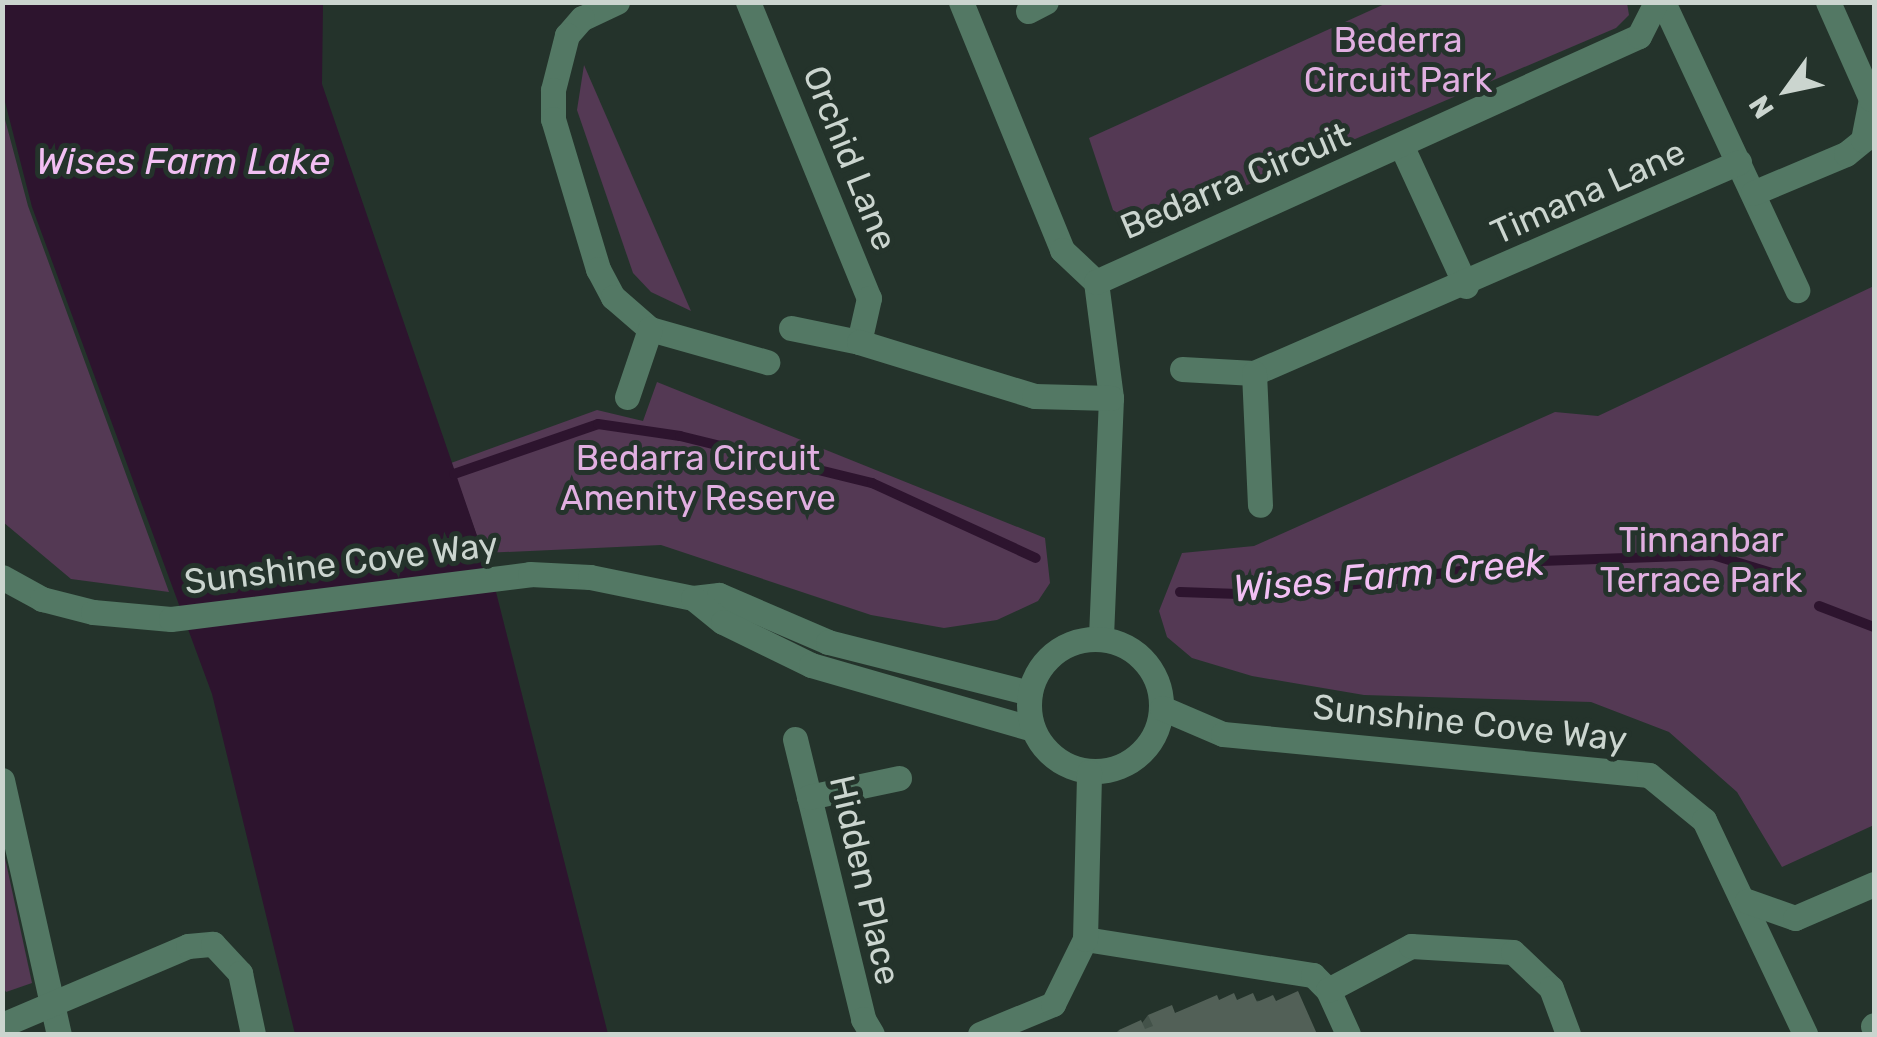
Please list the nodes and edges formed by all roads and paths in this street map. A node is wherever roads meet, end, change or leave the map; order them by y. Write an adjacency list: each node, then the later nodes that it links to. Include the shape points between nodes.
1 (617, 2): 12 (street, via 582,18 567,36 558,59 553,119 598,269 612,298)
2 (748, 2): 14 (street, Orchid Lane, via 869,298)
3 (961, 2): 9 (street, Bedarra Circuit, via 1062,250)
4 (1660, 2): 6 (street, Bedarra Circuit, via 1639,36); 7 (street, Bedarra Circuit)
5 (1828, 2): 8 (street, via 1871,100 1863,140 1846,154)
6 (1402, 148): 9 (street, Bedarra Circuit); 10 (street, Timana Lane)
7 (1739, 162): 8 (street, Bedarra Circuit); 10 (street, Timana Lane)
8 (1753, 193): 11 (street, Bedarra Circuit)
9 (1096, 282): 19 (street, Bedarra Circuit)
10 (1466, 286): 17 (street, Timana Lane)
11 (1797, 290)
12 (650, 328): 15 (street); 18 (street)
13 (791, 328): 14 (street)
14 (860, 342): 19 (street, via 1034,396)
15 (766, 362)
16 (1182, 369): 17 (street, Timana Lane)
17 (1254, 374): 20 (street)
18 (627, 397)
19 (1111, 398): 23 (street, Bedarra Circuit)
20 (1260, 505)
21 (2, 577): 22 (street, Sunshine Cove Way, via 42,599 93,612 171,619 530,574 607,579)
22 (693, 598): 24 (street, Sunshine Cove Way, via 719,595 828,642); 26 (street, Sunshine Cove Way, via 723,622 811,665)
23 (1101, 639): 24 (street, via 1053,654); 25 (street, via 1137,654 1158,682)
24 (1030, 693): 26 (street)
25 (1162, 708): 28 (street, via 1145,750 1117,769); 33 (street, Sunshine Cove Way, via 1222,734 1649,775 1704,820)
26 (1033, 729): 28 (street, via 1052,757)
27 (796, 739): 31 (street, Hidden Place)
28 (1089, 772): 34 (street)
29 (900, 778): 31 (street)
30 (2, 780): 36 (street)
31 (810, 797): 40 (street, Hidden Place)
32 (1874, 884): 33 (street, via 1795,918)
33 (1748, 901): 44 (street, Sunshine Cove Way)
34 (1085, 939): 35 (street, via 1313,975); 41 (street, via 1053,1004)
35 (1328, 990): 42 (street); 43 (street, via 1411,946 1513,952 1551,988)
36 (51, 999): 37 (street); 38 (street); 39 (street, via 188,946 213,944 234,961)
37 (2, 1024)
38 (59, 1034)
39 (253, 1034)
40 (872, 1034)
41 (980, 1034)
42 (1348, 1034)
43 (1568, 1034)
44 (1805, 1034)

